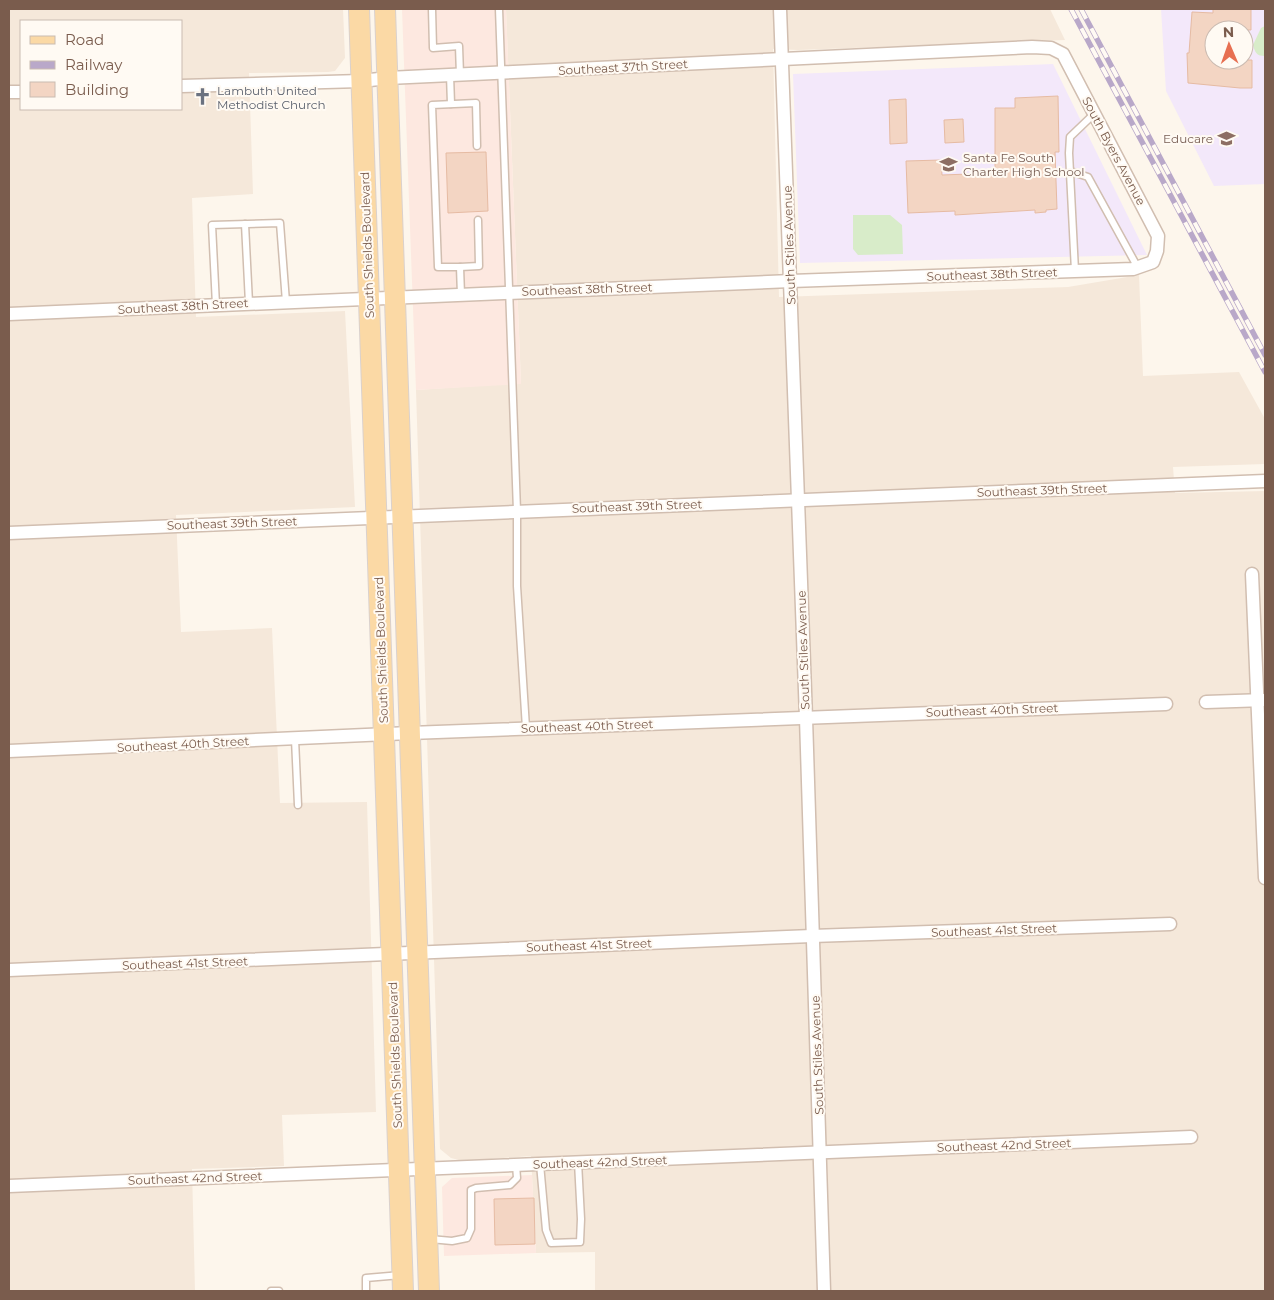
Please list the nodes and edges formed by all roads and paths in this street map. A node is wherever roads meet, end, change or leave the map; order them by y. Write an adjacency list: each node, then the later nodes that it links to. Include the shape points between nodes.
1 (359, 9): 11 (main road, South Shields Boulevard)
2 (385, 9): 10 (main road, South Shields Boulevard)
3 (432, 9): 9 (lane, via 433,48 459,46)
4 (499, 9): 8 (lane)
5 (780, 9): 7 (street, South Stiles Avenue)
6 (1063, 54): 7 (street, Southeast 37th Street, via 1051,48 1032,47); 14 (street, South Byers Avenue)
7 (781, 60): 8 (street, Southeast 37th Street); 22 (street, South Stiles Avenue)
8 (502, 73): 9 (street, Southeast 37th Street); 23 (lane)
9 (455, 75): 10 (street, Southeast 37th Street); 13 (lane)
10 (388, 78): 11 (street, Southeast 37th Street); 26 (main road, South Shields Boulevard)
11 (361, 80): 12 (street, Southeast 37th Street); 25 (main road, South Shields Boulevard)
12 (182, 86)
13 (452, 104): 15 (lane, via 476,103); 19 (lane, via 432,105 438,268)
14 (1096, 115): 16 (lane, via 1070,137); 20 (street, South Byers Avenue, via 1158,236 1153,262)
15 (477, 146)
16 (1070, 171): 20 (lane, via 1088,177); 21 (lane)
17 (478, 220): 19 (lane, via 480,266)
18 (245, 224): 27 (lane, via 280,223); 28 (lane); 29 (lane, via 212,225)
19 (460, 267): 24 (lane)
20 (1138, 268): 21 (street, Southeast 38th Street)
21 (1075, 271): 22 (street, Southeast 38th Street)
22 (791, 281): 23 (street, Southeast 38th Street); 32 (street, South Stiles Avenue)
23 (510, 292): 24 (street, Southeast 38th Street); 33 (lane)
24 (461, 294): 26 (street, Southeast 38th Street)
25 (369, 298): 26 (street, Southeast 38th Street); 27 (street, Southeast 38th Street); 35 (main road, South Shields Boulevard)
26 (395, 298): 34 (main road, South Shields Boulevard)
27 (286, 302): 28 (street, Southeast 38th Street)
28 (249, 303): 29 (street, Southeast 38th Street)
29 (216, 305): 30 (street, Southeast 38th Street)
30 (9, 314)
31 (1265, 481): 32 (street, Southeast 39th Street)
32 (797, 499): 33 (street, Southeast 39th Street); 41 (street, South Stiles Avenue)
33 (517, 511): 34 (street, Southeast 39th Street); 42 (lane, via 517,586)
34 (402, 516): 35 (street, Southeast 39th Street); 43 (main road, South Shields Boulevard)
35 (376, 518): 36 (street, Southeast 39th Street); 44 (main road, South Shields Boulevard)
36 (9, 533)
37 (1252, 574): 38 (street)
38 (1261, 700): 39 (street); 48 (street)
39 (1206, 702)
40 (1166, 704): 41 (street, Southeast 40th Street)
41 (806, 718): 42 (street, Southeast 40th Street); 50 (street, South Stiles Avenue)
42 (526, 728): 43 (street, Southeast 40th Street)
43 (410, 733): 44 (street, Southeast 40th Street); 51 (main road, South Shields Boulevard)
44 (384, 735): 45 (street, Southeast 40th Street); 52 (main road, South Shields Boulevard)
45 (295, 739): 46 (street, Southeast 40th Street); 47 (lane)
46 (9, 751)
47 (298, 805)
48 (1265, 878)
49 (1170, 924): 50 (street, Southeast 41st Street)
50 (812, 936): 51 (street, Southeast 41st Street); 55 (street, South Stiles Avenue)
51 (417, 953): 52 (street, Southeast 41st Street); 59 (main road, South Shields Boulevard)
52 (392, 954): 53 (street, Southeast 41st Street); 60 (main road, South Shields Boulevard)
53 (9, 970)
54 (1190, 1137): 55 (street, Southeast 42nd Street)
55 (820, 1153): 56 (street, Southeast 42nd Street); 68 (street, South Stiles Avenue)
56 (578, 1162): 57 (street, Southeast 42nd Street); 57 (lane, via 580,1242 551,1243 546,1230)
57 (540, 1164): 58 (street, Southeast 42nd Street)
58 (516, 1165): 59 (street, Southeast 42nd Street); 62 (lane, via 517,1178 510,1185 471,1190 471,1229 467,1238 452,1241)
59 (424, 1168): 60 (street, Southeast 42nd Street); 62 (main road, South Shields Boulevard)
60 (398, 1170): 61 (street, Southeast 42nd Street); 63 (main road, South Shields Boulevard)
61 (9, 1186)
62 (427, 1239): 67 (main road, South Shields Boulevard)
63 (402, 1283): 66 (lane, via 366,1278)
64 (272, 1291): 65 (lane)
65 (278, 1291)
66 (366, 1291)
67 (428, 1291)
68 (824, 1291)

